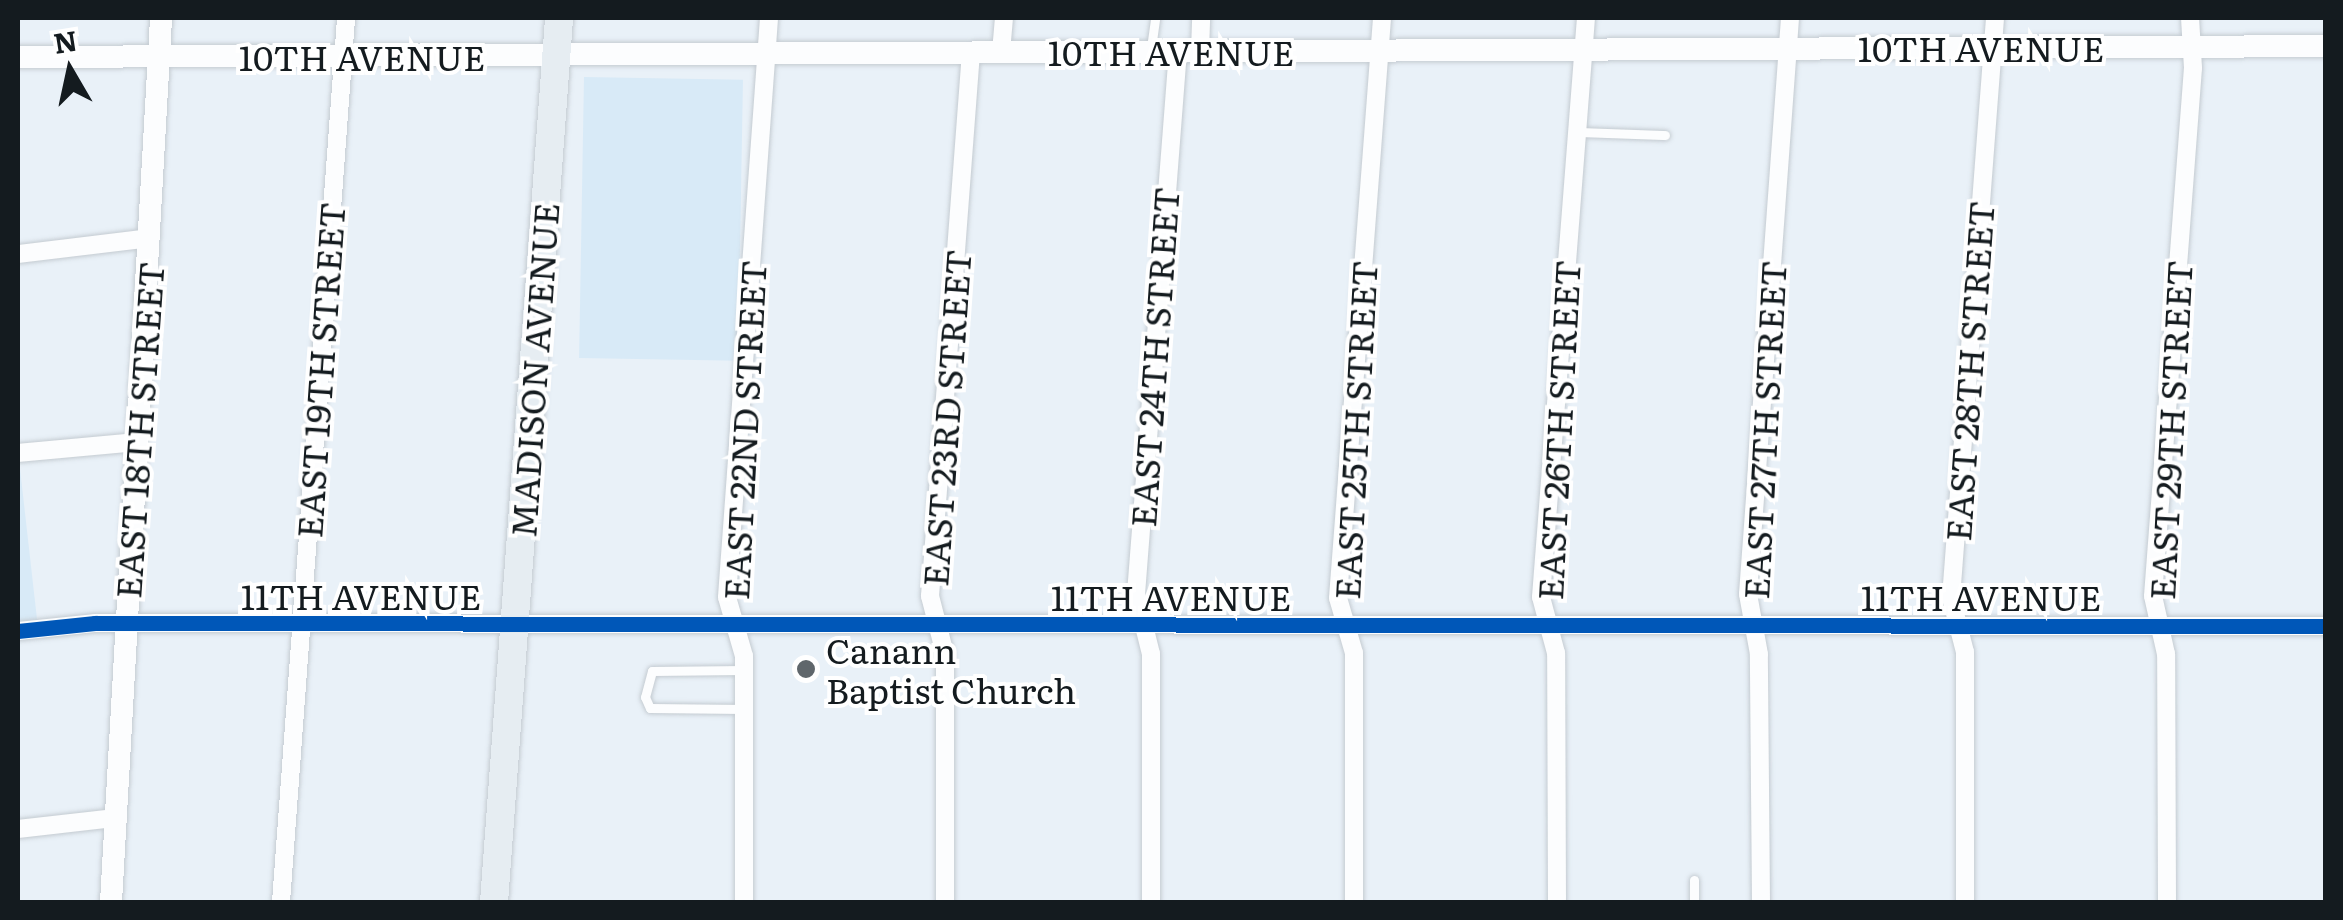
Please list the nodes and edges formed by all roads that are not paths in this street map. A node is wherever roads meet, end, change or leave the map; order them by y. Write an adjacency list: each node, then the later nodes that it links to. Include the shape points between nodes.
1 (161, 18): 25 (main road, EAST 18TH STREET)
2 (346, 18): 26 (street, EAST 19TH STREET)
3 (559, 18): 24 (main road, MADISON AVENUE)
4 (770, 18): 23 (street, EAST 22ND STREET)
5 (1004, 18): 22 (street)
6 (1155, 18): 20 (lane)
7 (1202, 18): 18 (street, EAST 24TH STREET)
8 (1382, 18): 19 (street, EAST 25TH STREET)
9 (1586, 18): 16 (street, EAST 26TH STREET)
10 (1790, 18): 17 (street, EAST 27TH STREET)
11 (1995, 18): 15 (street, EAST 28TH STREET)
12 (2190, 18): 13 (street, EAST 29TH STREET)
13 (2192, 46): 14 (main road, 10TH AVENUE); 15 (main road, 10TH AVENUE); 38 (street, EAST 29TH STREET, via 2153,596)
14 (2326, 46)
15 (1993, 47): 17 (main road, 10TH AVENUE); 44 (street, EAST 28TH STREET, via 1951,598)
16 (1584, 48): 17 (main road, 10TH AVENUE); 19 (main road, 10TH AVENUE); 28 (street, EAST 26TH STREET)
17 (1788, 48): 43 (street, EAST 27TH STREET, via 1748,594)
18 (1188, 50): 19 (main road, 10TH AVENUE); 20 (main road, 10TH AVENUE); 40 (street, EAST 24TH STREET, via 1144,462 1136,594)
19 (1379, 50): 41 (street, EAST 25TH STREET, via 1338,598)
20 (1151, 51): 22 (main road, 10TH AVENUE)
21 (971, 52): 22 (main road, 10TH AVENUE); 23 (main road, 10TH AVENUE); 39 (street, EAST 23RD STREET, via 930,596)
22 (1001, 52)
23 (767, 53): 24 (main road, 10TH AVENUE); 37 (street, EAST 22ND STREET, via 727,597)
24 (556, 54): 26 (main road, 10TH AVENUE); 36 (main road, MADISON AVENUE)
25 (159, 56): 26 (main road, 10TH AVENUE); 27 (main road, 10TH AVENUE); 30 (main road, EAST 18TH STREET)
26 (343, 56): 35 (street, EAST 19TH STREET)
27 (18, 57)
28 (1577, 132): 29 (lane); 42 (street, EAST 26TH STREET, via 1541,598)
29 (1665, 135)
30 (150, 238): 31 (street); 32 (main road, EAST 18TH STREET)
31 (18, 254)
32 (136, 442): 33 (street); 34 (main road, EAST 18TH STREET)
33 (18, 453)
34 (126, 624): 35 (street, 11TH AVENUE); 46 (street, 11TH AVENUE); 49 (main road, EAST 18TH STREET)
35 (300, 625): 36 (street, 11TH AVENUE); 53 (street, EAST 19TH STREET)
36 (514, 625): 37 (street, 11TH AVENUE); 54 (main road, MADISON AVENUE)
37 (736, 625): 39 (street, 11TH AVENUE); 47 (street, EAST 22ND STREET)
38 (2160, 625): 44 (street, 11TH AVENUE); 45 (street, 11TH AVENUE); 63 (street, EAST 29TH STREET, via 2166,654)
39 (938, 626): 40 (street, 11TH AVENUE); 56 (street, EAST 23RD STREET, via 945,654)
40 (1144, 626): 41 (street, 11TH AVENUE); 57 (street, EAST 24TH STREET, via 1151,654)
41 (1346, 626): 42 (street, 11TH AVENUE); 58 (street, EAST 25TH STREET, via 1354,653)
42 (1549, 626): 43 (street, 11TH AVENUE); 59 (street, EAST 26TH STREET, via 1556,653)
43 (1754, 626): 44 (street, 11TH AVENUE); 61 (street, EAST 27TH STREET)
44 (1958, 626): 62 (street, EAST 28TH STREET, via 1965,652)
45 (2326, 626)
46 (18, 632)
47 (744, 670): 48 (street, EAST 22ND STREET); 48 (lane, via 652,671 644,697 650,708)
48 (744, 709): 55 (street, EAST 22ND STREET)
49 (115, 818): 50 (street); 52 (main road, EAST 18TH STREET)
50 (18, 829)
51 (1694, 880): 60 (lane)
52 (111, 902)
53 (280, 902)
54 (494, 902)
55 (744, 902)
56 (945, 902)
57 (1151, 902)
58 (1354, 902)
59 (1557, 902)
60 (1694, 902)
61 (1761, 902)
62 (1965, 902)
63 (2167, 902)

